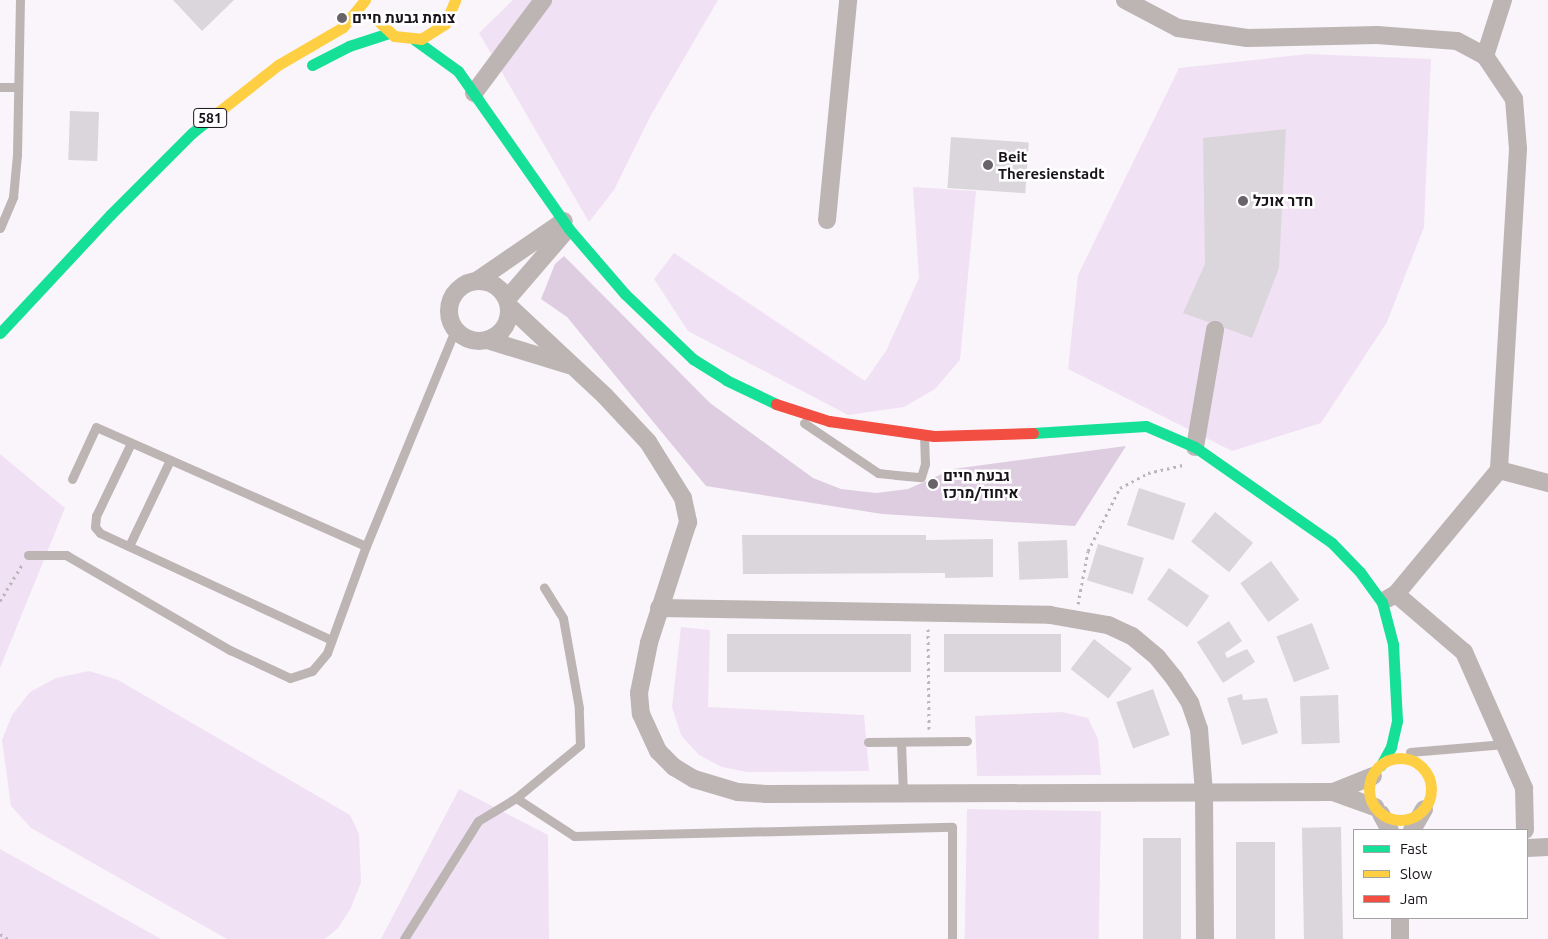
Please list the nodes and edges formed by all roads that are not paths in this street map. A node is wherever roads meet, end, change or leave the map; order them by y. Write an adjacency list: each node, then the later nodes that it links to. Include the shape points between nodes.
1 (20, 0): 16 (lane)
2 (365, 0): 22 (street, 581, via 343,27 278,66 192,133)
3 (369, 0): 10 (street, via 375,18)
4 (543, 0): 17 (street)
5 (848, 0): 19 (street)
6 (1125, 0): 12 (street, via 1178,28 1247,38 1378,35 1457,41)
7 (1503, 0): 12 (street)
8 (456, 1): 9 (street)
9 (446, 24): 11 (street, via 434,34); 14 (street)
10 (389, 33): 11 (street); 13 (street, via 349,46)
11 (414, 40): 14 (street)
12 (1485, 56): 35 (street, via 1514,99 1518,149)
13 (304, 70)
14 (458, 71): 17 (street)
15 (0, 87): 16 (lane)
16 (18, 88): 21 (lane, via 13,197)
17 (474, 93): 20 (street)
18 (186, 157): 22 (street, 581, via 113,218)
19 (827, 220)
20 (567, 225): 23 (street); 24 (street, via 534,264); 30 (street, via 645,315 693,359)
21 (0, 228)
22 (72, 258): 27 (street, 581)
23 (478, 280): 24 (street, via 496,285); 25 (street, via 460,287 454,294 449,312)
24 (508, 303): 28 (street, via 507,325 501,333); 29 (street)
25 (455, 330): 28 (street, via 472,341); 39 (lane)
26 (1215, 330): 33 (street)
27 (0, 333)
28 (487, 340): 29 (street)
29 (572, 366): 43 (street, via 606,396 648,442 683,498 688,522)
30 (775, 404): 31 (street, via 829,421); 31 (lane, via 878,472 921,477)
31 (924, 435): 33 (street, via 990,436 1126,425 1146,426)
32 (131, 442): 34 (lane); 36 (lane, via 96,427); 38 (lane, via 96,516 95,526 100,533)
33 (1195, 447): 42 (street, via 1332,543)
34 (170, 460): 38 (lane); 39 (lane)
35 (1499, 470): 37 (street); 42 (street)
36 (72, 480)
37 (1548, 483)
38 (129, 546): 44 (lane)
39 (366, 546): 44 (lane)
40 (28, 556): 44 (lane, via 66,555 230,650 290,678 312,671 327,653)
41 (544, 588): 56 (lane, via 562,618 579,708 580,745)
42 (1389, 598): 45 (street); 49 (street, via 1429,619 1464,652)
43 (659, 608): 54 (street, via 1076,617 1108,625 1132,636 1157,657 1190,703 1199,728); 55 (street, via 642,671 640,700 648,734 658,751 674,767 694,779 738,792)
44 (332, 640)
45 (1397, 721): 50 (street); 52 (street, via 1391,747)
46 (967, 741): 48 (lane)
47 (868, 742): 48 (lane)
48 (901, 742): 55 (lane)
49 (1505, 744): 50 (lane); 60 (street, via 1524,788)
50 (1410, 752): 51 (street)
51 (1418, 764): 52 (street, via 1399,758); 58 (street, via 1425,771 1431,790)
52 (1377, 770): 53 (street); 57 (street, via 1370,790)
53 (1333, 792): 54 (street); 57 (street)
54 (1204, 793): 55 (street); 66 (street)
55 (904, 794)
56 (516, 798): 64 (lane, via 478,820); 65 (lane, via 574,836 952,827)
57 (1378, 810): 58 (street, via 1398,820); 59 (street)
58 (1418, 823)
59 (1389, 829)
60 (1526, 829)
61 (1548, 847): 62 (street)
62 (1528, 848)
63 (1400, 919): 67 (street)
64 (404, 939)
65 (952, 939)
66 (1205, 939)
67 (1400, 939)

